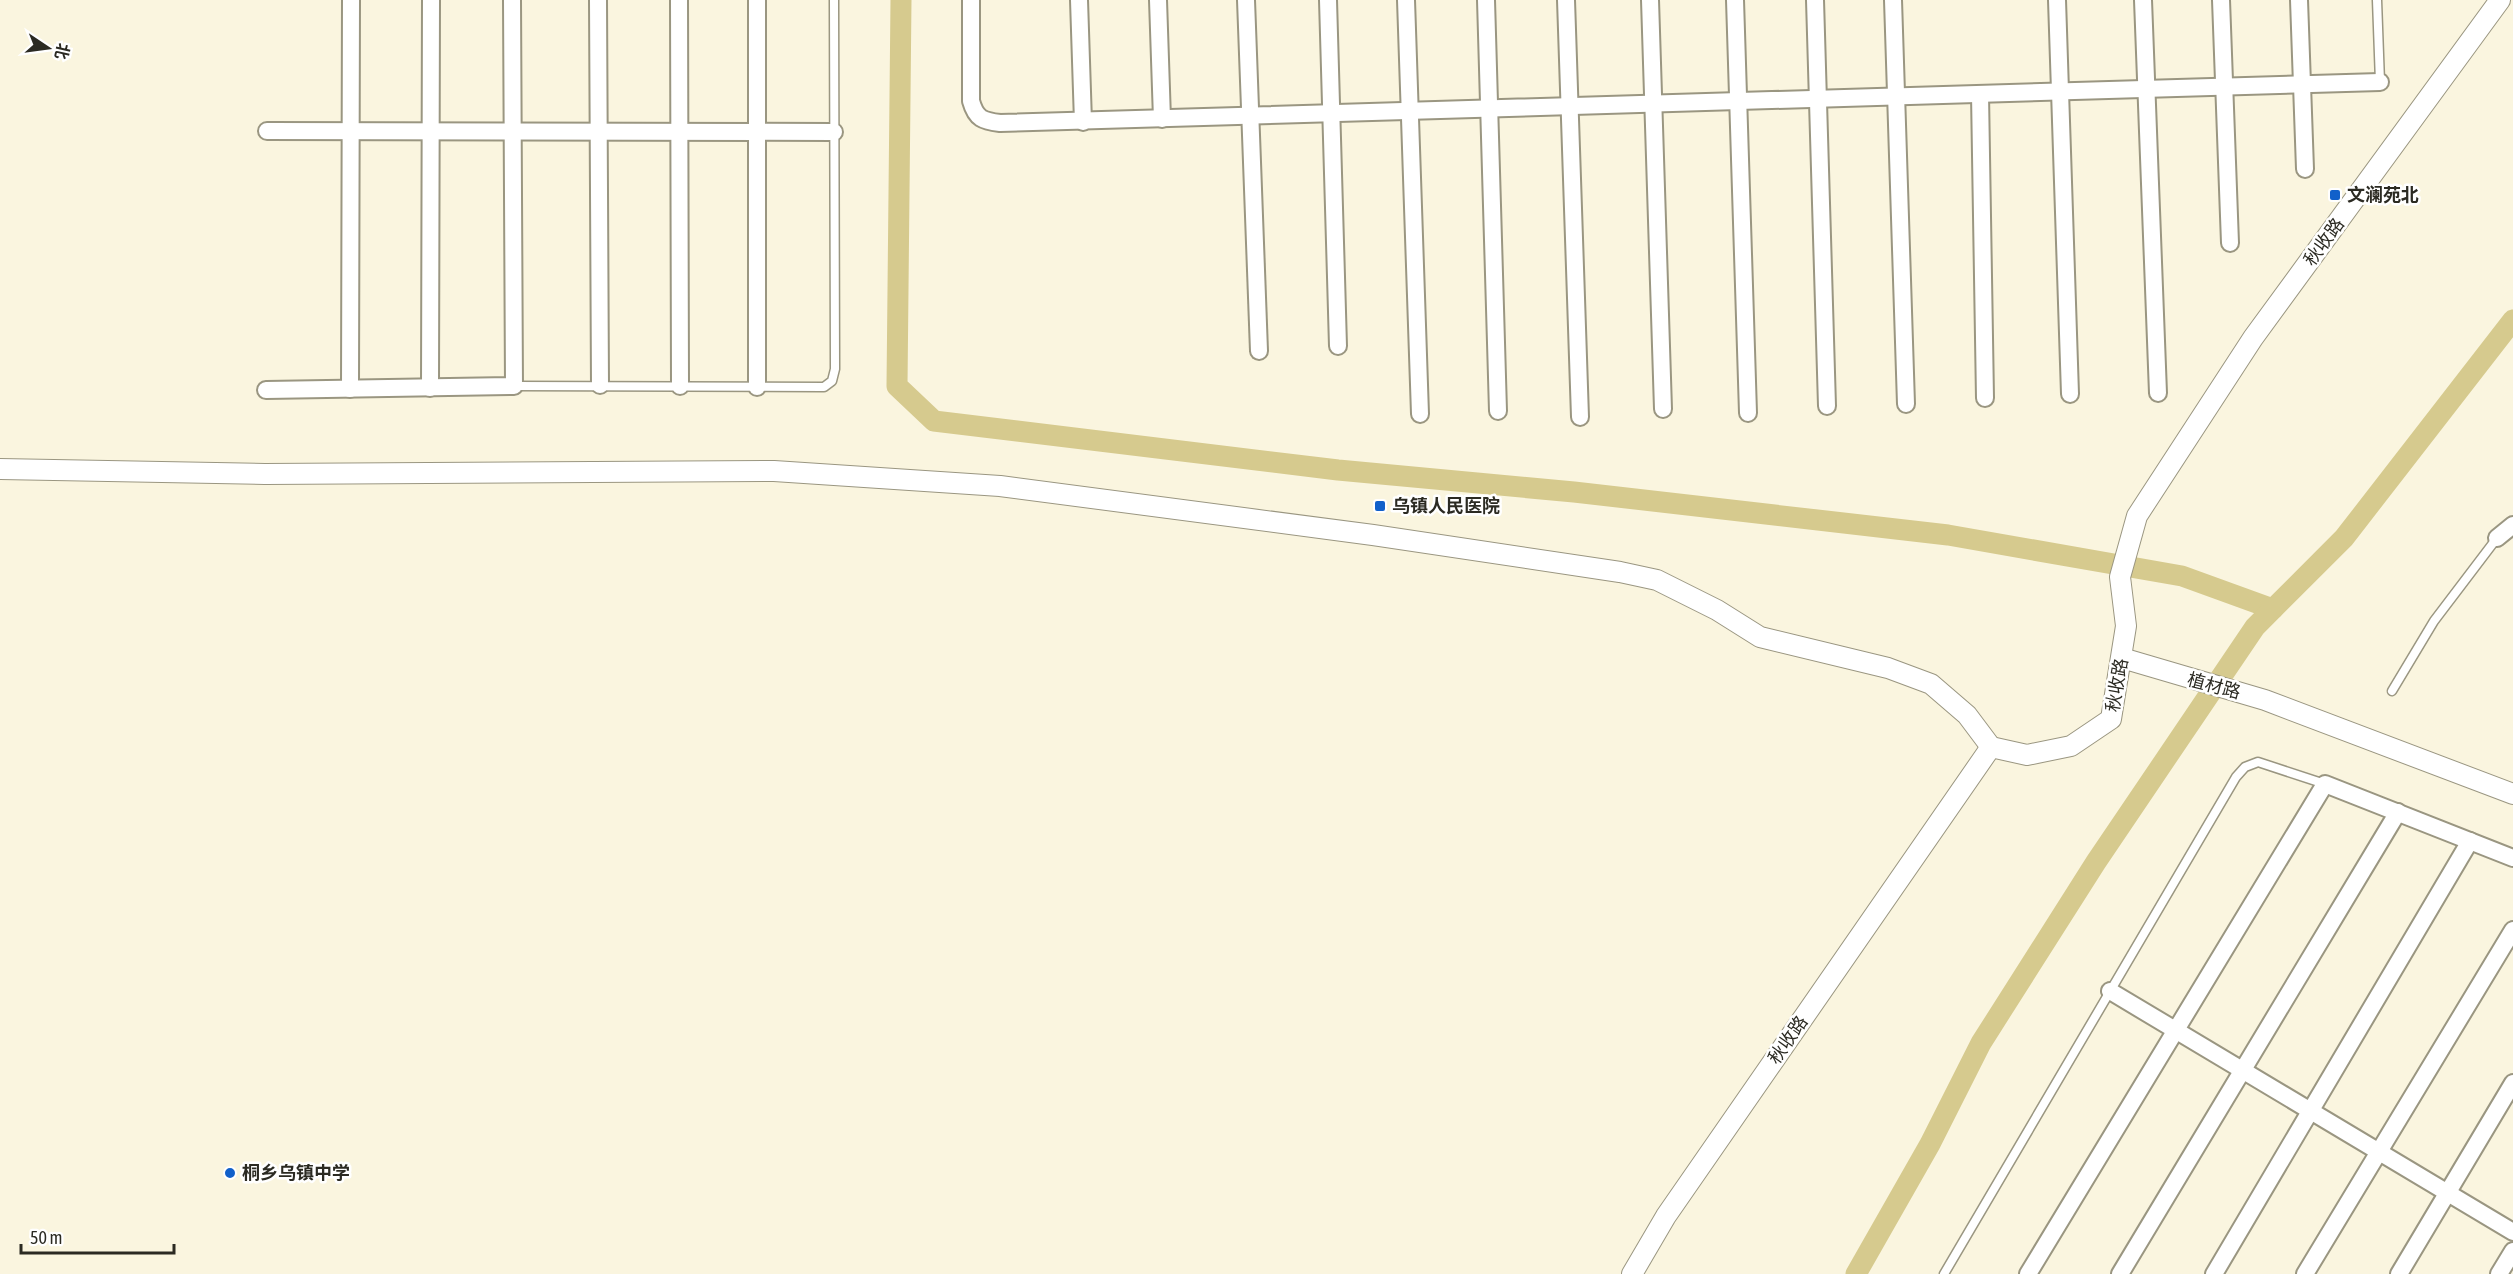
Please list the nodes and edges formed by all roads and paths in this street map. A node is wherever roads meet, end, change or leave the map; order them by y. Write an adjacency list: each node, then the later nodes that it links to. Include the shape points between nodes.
1 (351, 0): 44 (street)
2 (431, 0): 45 (street)
3 (512, 0): 46 (street)
4 (598, 0): 47 (street)
5 (679, 0): 48 (street)
6 (757, 0): 49 (street)
7 (834, 0): 50 (lane)
8 (971, 0): 42 (street, via 974,113 983,122)
9 (1079, 0): 42 (street)
10 (1158, 0): 41 (street)
11 (1246, 0): 40 (street)
12 (1328, 0): 39 (street)
13 (1406, 0): 38 (street)
14 (1486, 0): 37 (street)
15 (1566, 0): 36 (street)
16 (1650, 0): 35 (street)
17 (1735, 0): 34 (street)
18 (1815, 0): 33 (street)
19 (1893, 0): 32 (street)
20 (2057, 0): 30 (street)
21 (2143, 0): 29 (street)
22 (2221, 0): 28 (street)
23 (2299, 0): 27 (street)
24 (2377, 0): 26 (lane)
25 (2500, 0): 75 (street, 秋收路, via 2253,338 2137,516 2120,577 2126,626)
26 (2380, 82): 27 (street)
27 (2302, 84): 28 (street); 51 (street)
28 (2224, 86): 29 (street); 52 (street)
29 (2146, 89): 30 (street); 63 (street)
30 (2060, 92): 31 (street); 62 (street)
31 (1980, 94): 32 (street); 64 (street)
32 (1896, 97): 33 (street); 65 (street)
33 (1818, 99): 34 (street); 66 (street)
34 (1738, 101): 35 (street); 69 (street)
35 (1654, 104): 36 (street); 67 (street)
36 (1569, 107): 37 (street); 71 (street)
37 (1489, 109): 38 (street); 68 (street)
38 (1410, 111): 39 (street); 70 (street)
39 (1331, 114): 40 (street); 53 (street)
40 (1251, 116): 41 (street); 54 (street)
41 (1162, 119): 42 (street)
42 (1083, 122)
43 (267, 131): 44 (street)
44 (350, 131): 45 (street); 60 (street)
45 (430, 132): 46 (street); 59 (street)
46 (513, 132): 47 (street); 56 (street)
47 (599, 132): 48 (street); 55 (street)
48 (679, 132): 49 (street); 57 (street)
49 (757, 132): 50 (street); 58 (street)
50 (834, 132): 58 (lane, via 832,381 824,387)
51 (2305, 170)
52 (2230, 243)
53 (1338, 346)
54 (1259, 351)
55 (600, 385): 56 (lane); 57 (lane)
56 (514, 386): 59 (street)
57 (680, 386): 58 (lane)
58 (757, 387)
59 (430, 388): 60 (street)
60 (350, 389): 61 (street)
61 (266, 390)
62 (2070, 393)
63 (2158, 393)
64 (1985, 398)
65 (1906, 404)
66 (1827, 406)
67 (1663, 409)
68 (1498, 411)
69 (1748, 413)
70 (1419, 414)
71 (1580, 417)
72 (0, 469): 77 (street, via 265,474 774,471 1000,486 1372,535 1657,580 1760,637 1888,668 1931,684 1967,715)
73 (2513, 525): 74 (street)
74 (2497, 538): 76 (lane, via 2434,621)
75 (2122, 658): 77 (street, 秋收路, via 2112,719 2072,746 2026,755); 79 (street, 植材路, via 2265,700)
76 (2392, 691)
77 (1991, 747): 93 (street, 秋收路, via 1666,1216)
78 (2325, 784): 80 (street); 84 (lane, via 2258,762 2245,767); 85 (street)
79 (2512, 791)
80 (2398, 812): 81 (street); 86 (street)
81 (2470, 841): 82 (street); 88 (street)
82 (2513, 858)
83 (2513, 930): 89 (street)
84 (2110, 991): 85 (street); 94 (lane)
85 (2175, 1030): 86 (street); 95 (street)
86 (2243, 1070): 88 (street); 96 (street)
87 (2513, 1083): 90 (street)
88 (2310, 1111): 89 (street); 97 (street)
89 (2379, 1152): 90 (street); 98 (street)
90 (2447, 1192): 91 (street); 99 (street)
91 (2513, 1232)
92 (2513, 1251): 100 (street)
93 (1632, 1274)
94 (1944, 1274)
95 (2028, 1274)
96 (2120, 1274)
97 (2214, 1274)
98 (2305, 1274)
99 (2399, 1274)
100 (2499, 1274)

